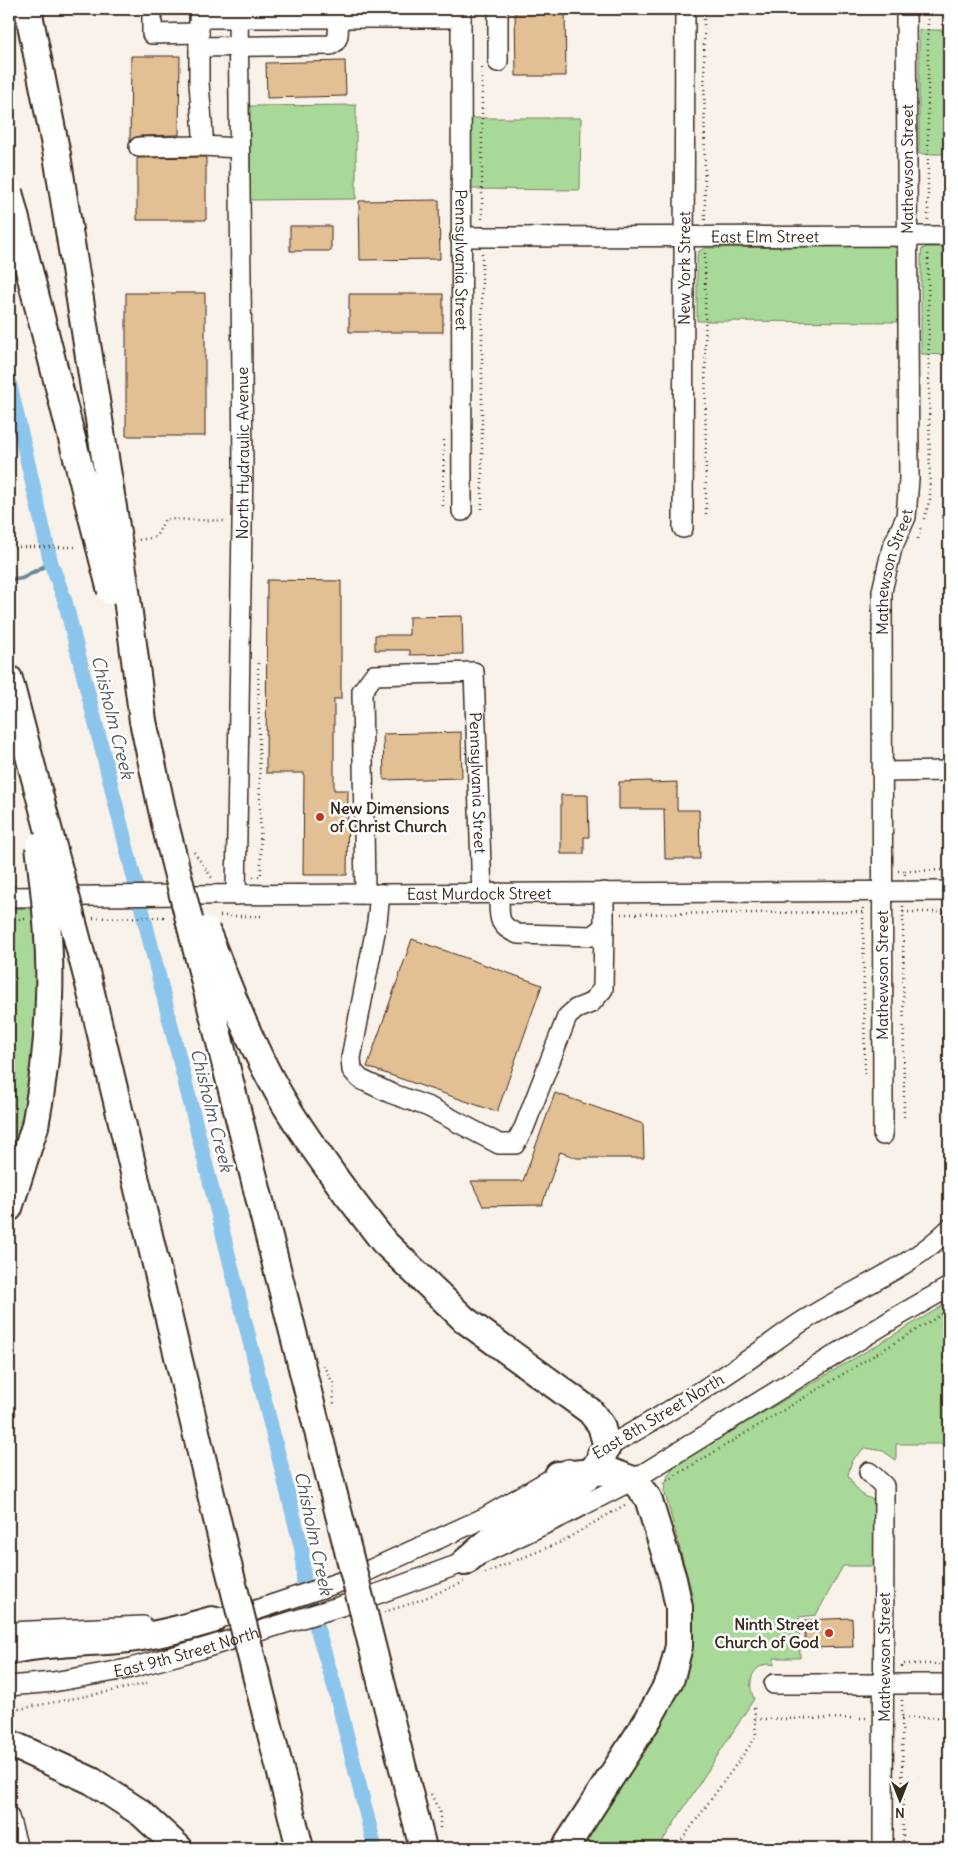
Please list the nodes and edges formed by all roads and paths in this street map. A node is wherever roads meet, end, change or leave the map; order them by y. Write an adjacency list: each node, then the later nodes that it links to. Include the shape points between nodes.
1 (28, 9): 17 (highway)
2 (32, 9): 17 (highway)
3 (152, 9): 14 (street, via 152,34)
4 (498, 9): 16 (street)
5 (686, 9): 27 (street, New York Street)
6 (704, 9): 28 (path)
7 (906, 9): 22 (street, Mathewson Street)
8 (928, 9): 23 (path)
9 (290, 13): 12 (street); 13 (street)
10 (370, 13): 11 (street); 13 (street)
11 (461, 13): 25 (street, Pennsylvania Street)
12 (238, 14): 14 (street); 15 (street, North Hydraulic Avenue)
13 (338, 18): 15 (street, via 338,38 331,45)
14 (199, 27): 15 (street); 18 (street)
15 (238, 46): 20 (street, North Hydraulic Avenue)
16 (490, 65): 26 (path)
17 (40, 68): 40 (highway, bridge, via 125,583)
18 (203, 146): 19 (street); 20 (street)
19 (139, 147)
20 (239, 148): 32 (street, North Hydraulic Avenue)
21 (9, 192): 40 (highway, bridge)
22 (907, 236): 23 (street, East Elm Street); 28 (street, East Elm Street); 43 (street, Mathewson Street, via 909,479 906,516 892,548 882,591)
23 (928, 236): 24 (street, East Elm Street); 34 (path, via 930,499)
24 (949, 236)
25 (460, 237): 26 (street, East Elm Street); 30 (street, Pennsylvania Street)
26 (482, 237): 27 (street, East Elm Street); 29 (path)
27 (685, 237): 28 (street, East Elm Street); 33 (street, New York Street)
28 (705, 237): 31 (path)
29 (482, 509)
30 (462, 511)
31 (706, 518)
32 (242, 521): 35 (path, via 165,519 156,537); 53 (street, North Hydraulic Avenue)
33 (683, 528)
34 (918, 539)
35 (138, 540)
36 (9, 547): 37 (path)
37 (80, 547)
38 (258, 659): 47 (path)
39 (9, 679): 41 (highway)
40 (143, 721): 44 (highway)
41 (27, 748): 65 (highway, bridge, via 43,880 50,996 35,1126); 97 (highway, bridge, via 88,980)
42 (949, 771): 43 (street)
43 (882, 772): 48 (street, Mathewson Street)
44 (166, 828): 71 (highway, bridge, via 252,1042 279,1094 313,1147 384,1242 465,1320 590,1411 601,1425); 98 (highway, bridge)
45 (949, 870): 46 (path)
46 (905, 871)
47 (261, 876)
48 (882, 890): 49 (street, East Murdock Street); 50 (street, East Murdock Street); 55 (street, Mathewson Street)
49 (949, 891)
50 (604, 892): 51 (street, East Murdock Street); 61 (street)
51 (490, 893): 52 (street, East Murdock Street); 52 (street, Pennsylvania Street, via 474,672 374,675 362,691); 61 (street, Pennsylvania Street, via 501,922 518,934)
52 (372, 894): 53 (street, East Murdock Street); 61 (street, via 377,922 351,1058 352,1070 360,1079 429,1107 499,1144 515,1144 524,1128 567,1017 591,1003 603,989)
53 (236, 895): 54 (street, East Murdock Street, via 72,896)
54 (10, 903): 59 (path)
55 (882, 912): 56 (path); 64 (street, Mathewson Street)
56 (949, 912)
57 (168, 917): 58 (path)
58 (111, 918)
59 (11, 919): 60 (path); 62 (path)
60 (29, 919)
61 (601, 925): 63 (path, via 863,912)
62 (13, 948)
63 (865, 1078)
64 (882, 1135)
65 (9, 1208)
66 (949, 1229): 71 (street, East 8th Street North, via 913,1258 808,1318 728,1374)
67 (949, 1274): 70 (street)
68 (949, 1287): 70 (street)
69 (949, 1310): 75 (path)
70 (893, 1319): 75 (street)
71 (607, 1447): 72 (highway); 74 (street, East 8th Street North)
72 (594, 1471): 74 (highway); 75 (highway, via 609,1471); 77 (highway, via 549,1505 504,1530)
73 (869, 1472): 84 (street, Mathewson Street, via 884,1486)
74 (558, 1475): 78 (street, East 8th Street North, via 484,1518)
75 (639, 1487): 76 (path, via 561,1542); 77 (street, via 560,1517); 99 (highway, via 648,1498 675,1588 680,1646 671,1678 649,1718)
76 (542, 1550)
77 (465, 1562): 87 (street, East 9th Street North, via 256,1633 127,1668 53,1682)
78 (352, 1578): 79 (street, East 9th Street North, via 250,1612)
79 (212, 1620): 80 (street, East 9th Street North); 81 (highway, via 167,1633 120,1640 38,1645)
80 (9, 1632)
81 (9, 1651)
82 (949, 1664): 85 (path, via 902,1664)
83 (774, 1684): 84 (street)
84 (883, 1684): 85 (street); 90 (street, Mathewson Street)
85 (902, 1684): 86 (street); 91 (path)
86 (949, 1684)
87 (9, 1686)
88 (754, 1704): 92 (path)
89 (949, 1717): 91 (path)
90 (883, 1718): 91 (path); 92 (path); 101 (street, Mathewson Street)
91 (902, 1718): 102 (path)
92 (755, 1719): 100 (path, via 756,1737)
93 (9, 1743): 96 (highway, via 92,1781 141,1813)
94 (9, 1817): 95 (street)
95 (14, 1844)
96 (179, 1848)
97 (300, 1848)
98 (423, 1848)
99 (565, 1848)
100 (676, 1848)
101 (883, 1848)
102 (903, 1848)

